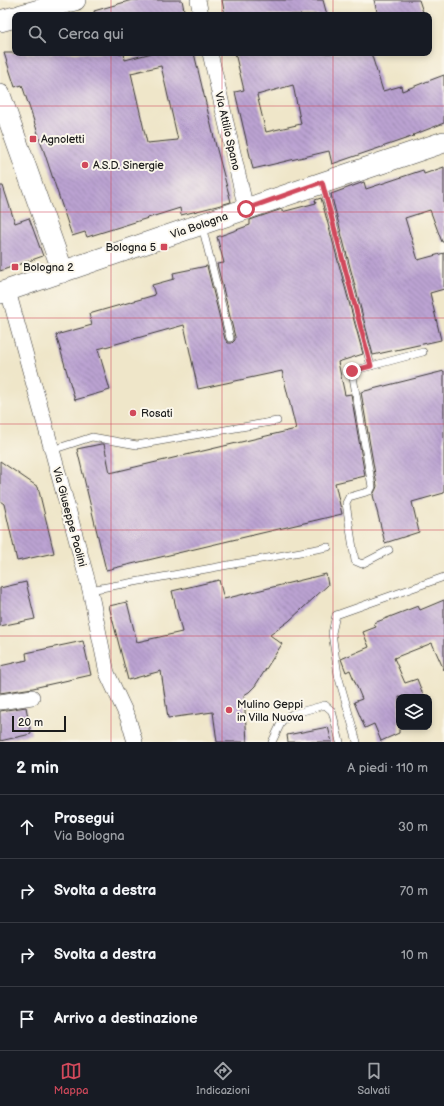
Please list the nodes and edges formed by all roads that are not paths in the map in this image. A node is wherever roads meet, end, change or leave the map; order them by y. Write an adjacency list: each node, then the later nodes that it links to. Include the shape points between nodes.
1 (75, 0): 3 (street)
2 (198, 0): 4 (street)
3 (32, 12)
4 (200, 12)
5 (12, 18): 6 (street)
6 (0, 21)
7 (211, 56): 11 (street, Via Attilio Spano)
8 (0, 95): 13 (street)
9 (444, 142): 10 (street, Via Bologna)
10 (322, 182): 11 (street, Via Bologna); 17 (lane)
11 (246, 209): 12 (street, Via Bologna)
12 (202, 224): 13 (street, Via Bologna); 15 (lane)
13 (63, 272): 14 (street, Via Bologna)
14 (4, 292): 19 (street, Via Giuseppe Paolini)
15 (230, 338)
16 (423, 352): 17 (lane)
17 (371, 366): 21 (lane, via 352,371 372,487 370,491 349,497 346,503 355,561 362,564)
18 (277, 421): 19 (lane, via 137,445 92,437)
19 (52, 450): 23 (street, Via Giuseppe Paolini)
20 (328, 547): 23 (lane)
21 (388, 550)
22 (444, 577): 29 (lane, via 336,615 332,634 338,675)
23 (90, 590): 26 (street, Via Giuseppe Paolini, via 107,673 128,718)
24 (32, 697): 25 (street)
25 (0, 702)
26 (135, 742)
27 (272, 742): 28 (lane, via 282,721 292,714 326,705 332,711)
28 (340, 742)
29 (357, 742)

